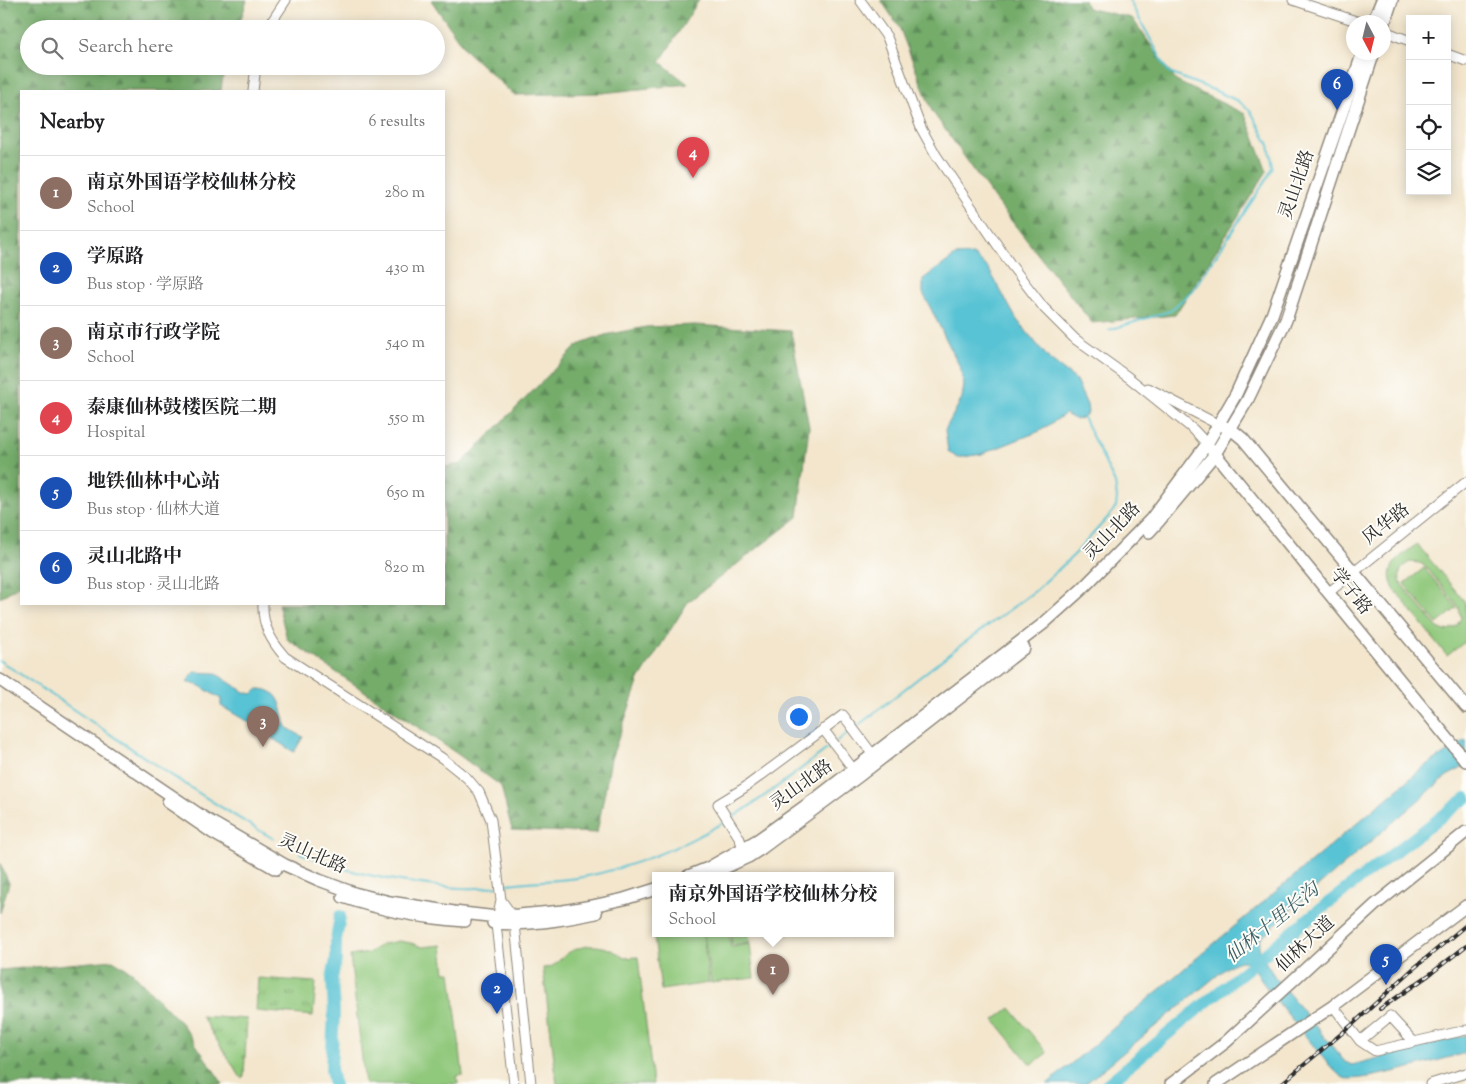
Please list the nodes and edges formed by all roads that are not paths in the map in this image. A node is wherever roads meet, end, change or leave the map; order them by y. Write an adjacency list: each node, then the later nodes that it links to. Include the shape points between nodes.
1 (286, 0): 9 (street)
2 (860, 0): 18 (street, via 886,37 921,128 936,155 1011,265 1044,308 1075,339)
3 (1293, 0): 8 (street)
4 (1382, 0): 6 (main road)
5 (1392, 0): 7 (main road)
6 (1377, 15)
7 (1387, 15)
8 (1346, 18)
9 (273, 20)
10 (1391, 34): 11 (street)
11 (1406, 40)
12 (1451, 55): 15 (street)
13 (1360, 60): 19 (main road, 灵山北路, via 1272,315)
14 (1371, 60): 20 (main road, 灵山北路, via 1286,320)
15 (1466, 61)
16 (255, 75): 17 (street)
17 (253, 90)
18 (1128, 377): 19 (street); 21 (street)
19 (1219, 424): 20 (main road, 学子路); 21 (main road, 灵山北路)
20 (1231, 429): 22 (main road, 灵山北路); 24 (main road, 学子路, via 1243,439)
21 (1207, 444): 22 (main road, 学子路); 31 (main road, 灵山北路, via 1151,519 1082,589)
22 (1214, 454): 25 (main road, 学子路); 31 (main road, 灵山北路, via 1159,521 1054,624)
23 (1466, 482): 24 (street, 风华路)
24 (1355, 573): 25 (street, 风华路); 29 (main road, 学子路)
25 (1328, 593): 32 (main road, 学子路)
26 (263, 605): 40 (street, via 262,615 267,630 285,657 468,778 479,792 491,820)
27 (0, 680): 42 (main road, 灵山北路, via 206,819 285,865 354,893)
28 (0, 690): 42 (main road, 灵山北路, via 213,833 282,872 319,888 388,910 438,919)
29 (1466, 707)
30 (824, 729): 31 (street, via 842,715); 33 (street); 35 (street, via 718,804)
31 (875, 758): 33 (main road, 灵山北路)
32 (1466, 762)
33 (856, 773): 35 (main road, 灵山北路, via 759,839); 37 (main road, 灵山北路, via 762,848)
34 (1466, 832): 51 (main road, 仙林大道, via 1375,905 1226,1042)
35 (741, 843): 36 (main road, 灵山北路)
36 (698, 872)
37 (716, 872)
38 (652, 889): 43 (main road, 灵山北路, via 624,899)
39 (652, 897): 43 (main road, 灵山北路, via 564,919)
40 (501, 900): 42 (street); 43 (street)
41 (1466, 906): 44 (main road)
42 (497, 920): 43 (main road, 灵山北路); 49 (street)
43 (514, 920): 50 (street)
44 (1333, 1006): 46 (street); 52 (main road)
45 (1466, 1030): 47 (street)
46 (1360, 1041): 47 (street, via 1375,1051); 47 (street, via 1390,1016)
47 (1414, 1042)
48 (1466, 1073): 53 (street)
49 (514, 1084)
50 (531, 1084)
51 (1171, 1084)
52 (1216, 1084)
53 (1430, 1084)

